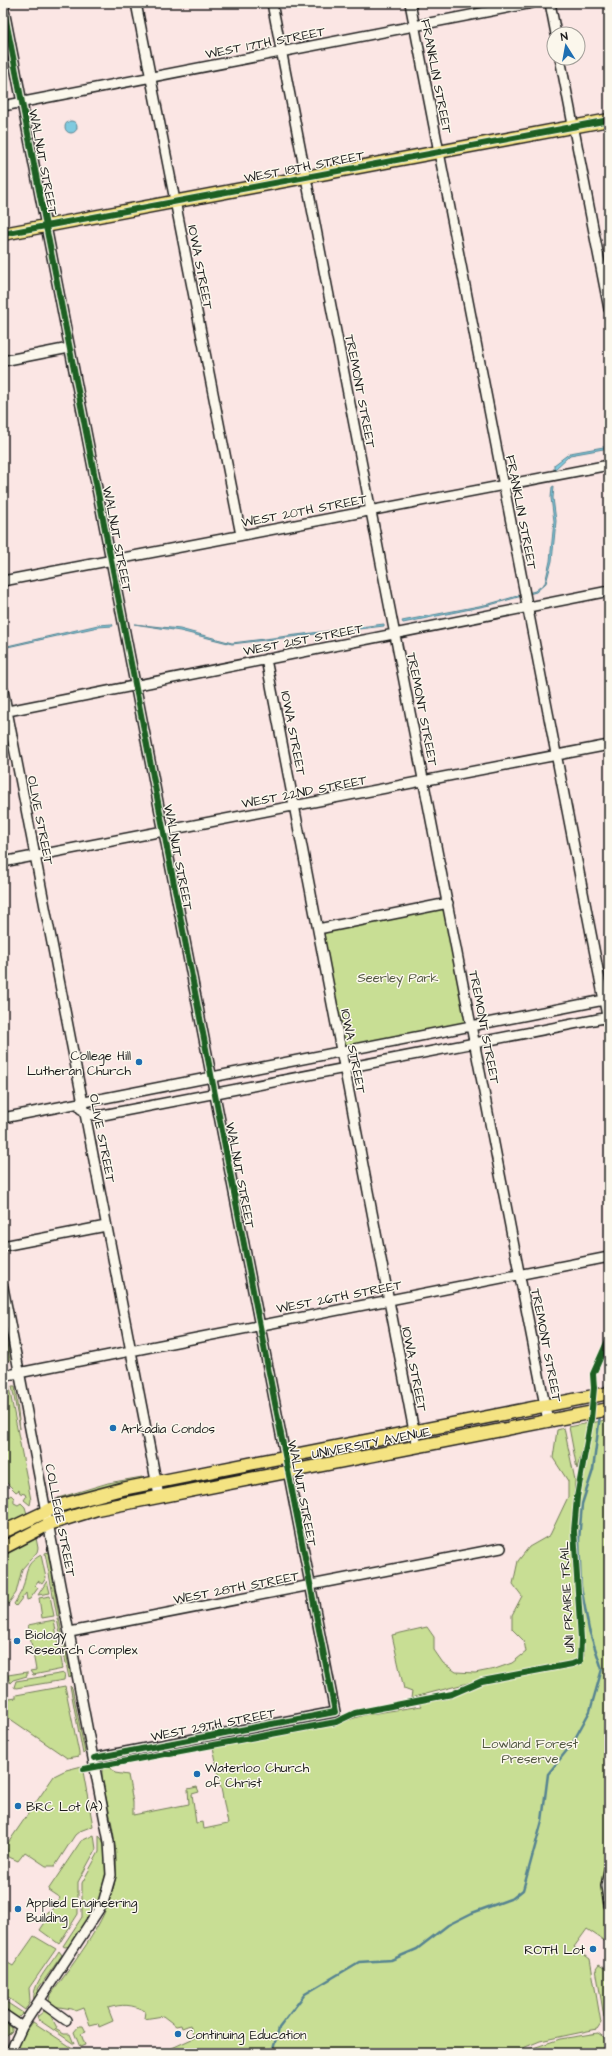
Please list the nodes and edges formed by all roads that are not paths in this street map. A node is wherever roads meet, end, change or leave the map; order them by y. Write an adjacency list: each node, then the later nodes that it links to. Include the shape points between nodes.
1 (136, 3): 11 (street, IOWA STREET)
2 (272, 3): 9 (street, TREMONT STREET)
3 (410, 3): 7 (street, FRANKLIN STREET)
4 (532, 3): 7 (street, WEST 17TH STREET)
5 (550, 3): 8 (street)
6 (3, 6): 12 (street, WALNUT STREET)
7 (414, 26): 9 (street, WEST 17TH STREET); 16 (street, FRANKLIN STREET)
8 (554, 26)
9 (282, 52): 11 (street, WEST 17TH STREET); 17 (street, TREMONT STREET)
10 (562, 66): 15 (street)
11 (151, 77): 12 (street, WEST 17TH STREET); 18 (street, IOWA STREET)
12 (22, 102): 13 (street, WEST 17TH STREET); 19 (street, WALNUT STREET)
13 (3, 106)
14 (609, 120): 15 (main road, WEST 18TH STREET)
15 (574, 127): 16 (main road, WEST 18TH STREET); 21 (street)
16 (439, 152): 17 (main road, WEST 18TH STREET); 25 (street, FRANKLIN STREET)
17 (306, 177): 18 (main road, WEST 18TH STREET); 26 (street, TREMONT STREET)
18 (175, 201): 19 (main road, WEST 18TH STREET); 27 (street, IOWA STREET)
19 (46, 226): 20 (main road, WEST 18TH STREET); 22 (street, WALNUT STREET)
20 (3, 234)
21 (609, 309)
22 (70, 348): 23 (street); 28 (street, WALNUT STREET)
23 (3, 361)
24 (609, 464): 25 (street, WEST 20TH STREET)
25 (504, 485): 26 (street, WEST 20TH STREET); 31 (street, FRANKLIN STREET)
26 (371, 510): 27 (street, WEST 20TH STREET); 32 (street, TREMONT STREET)
27 (241, 535): 28 (street, WEST 20TH STREET)
28 (111, 560): 29 (street, WEST 20TH STREET); 34 (street, WALNUT STREET)
29 (3, 581)
30 (609, 591): 31 (street, WEST 21ST STREET)
31 (527, 603): 32 (street, WEST 21ST STREET); 38 (street, FRANKLIN STREET)
32 (395, 634): 33 (street, WEST 21ST STREET); 39 (street, TREMONT STREET)
33 (266, 659): 34 (street, WEST 21ST STREET); 40 (street, IOWA STREET)
34 (135, 686): 36 (street, WEST 21ST STREET); 41 (street, WALNUT STREET)
35 (3, 690): 36 (street, OLIVE STREET)
36 (5, 712): 42 (street, OLIVE STREET)
37 (609, 745): 38 (street, WEST 22ND STREET)
38 (556, 756): 39 (street, WEST 22ND STREET); 46 (street, FRANKLIN STREET)
39 (424, 781): 40 (street, WEST 22ND STREET); 44 (street, TREMONT STREET)
40 (294, 806): 41 (street, WEST 22ND STREET); 45 (street, IOWA STREET)
41 (163, 831): 42 (street, WEST 22ND STREET); 52 (street, WALNUT STREET)
42 (35, 856): 43 (street, WEST 22ND STREET); 54 (street, OLIVE STREET)
43 (3, 862)
44 (448, 903): 45 (street); 48 (street, TREMONT STREET)
45 (318, 929): 50 (street, IOWA STREET)
46 (606, 1000): 47 (street, FRANKLIN STREET); 48 (street)
47 (608, 1020): 49 (street)
48 (471, 1026): 49 (street, TREMONT STREET); 50 (street)
49 (475, 1042): 51 (street); 61 (street, TREMONT STREET)
50 (341, 1052): 51 (street, IOWA STREET); 52 (street)
51 (344, 1068): 53 (street); 63 (street, IOWA STREET)
52 (211, 1077): 53 (street, WALNUT STREET); 54 (street)
53 (214, 1093): 56 (street, via 103,1114 93,1115); 64 (street, WALNUT STREET)
54 (82, 1102): 55 (street); 56 (street, OLIVE STREET)
55 (50, 1108): 56 (street, via 72,1107); 57 (street)
56 (84, 1112): 58 (street, OLIVE STREET)
57 (3, 1118)
58 (106, 1226): 59 (street); 65 (street, OLIVE STREET)
59 (3, 1246)
60 (609, 1257): 61 (street, WEST 26TH STREET)
61 (520, 1274): 63 (street, WEST 26TH STREET); 69 (street, TREMONT STREET)
62 (3, 1287): 66 (street, COLLEGE STREET)
63 (389, 1300): 64 (street, WEST 26TH STREET); 72 (street, IOWA STREET)
64 (259, 1325): 65 (street, WEST 26TH STREET); 74 (street, WALNUT STREET)
65 (131, 1351): 66 (street, WEST 26TH STREET); 76 (street, OLIVE STREET)
66 (20, 1373): 67 (street, WEST 26TH STREET); 78 (street, COLLEGE STREET)
67 (3, 1376)
68 (609, 1393): 69 (main road, UNIVERSITY AVENUE)
69 (545, 1406): 71 (street, TREMONT STREET); 72 (main road, UNIVERSITY AVENUE)
70 (609, 1409): 71 (main road, UNIVERSITY AVENUE)
71 (548, 1421): 73 (main road, UNIVERSITY AVENUE)
72 (414, 1432): 73 (street, IOWA STREET); 74 (main road, UNIVERSITY AVENUE)
73 (417, 1447): 75 (main road, UNIVERSITY AVENUE)
74 (284, 1456): 75 (street, WALNUT STREET); 76 (main road, UNIVERSITY AVENUE)
75 (287, 1472): 77 (main road, UNIVERSITY AVENUE); 83 (street, WALNUT STREET)
76 (156, 1482): 77 (street, OLIVE STREET); 78 (main road, UNIVERSITY AVENUE, via 93,1495)
77 (159, 1496): 79 (main road, UNIVERSITY AVENUE, via 97,1509)
78 (46, 1511): 79 (street, COLLEGE STREET); 80 (main road, UNIVERSITY AVENUE)
79 (49, 1524): 81 (main road, UNIVERSITY AVENUE); 84 (street, COLLEGE STREET)
80 (3, 1532)
81 (3, 1548)
82 (501, 1548): 83 (street, WEST 28TH STREET)
83 (309, 1586): 84 (street, WEST 28TH STREET); 85 (street, WALNUT STREET)
84 (70, 1632): 86 (street, COLLEGE STREET)
85 (335, 1712): 86 (street, WEST 29TH STREET)
86 (94, 1758): 89 (street, COLLEGE STREET, via 109,1842 111,1875 107,1891 94,1919)
87 (609, 1870): 88 (street, via 606,1886)
88 (609, 1905)
89 (40, 2001): 91 (street); 92 (street, COLLEGE STREET)
90 (3, 2014): 92 (street)
91 (66, 2020)
92 (22, 2027): 93 (street, COLLEGE STREET)
93 (10, 2053)

